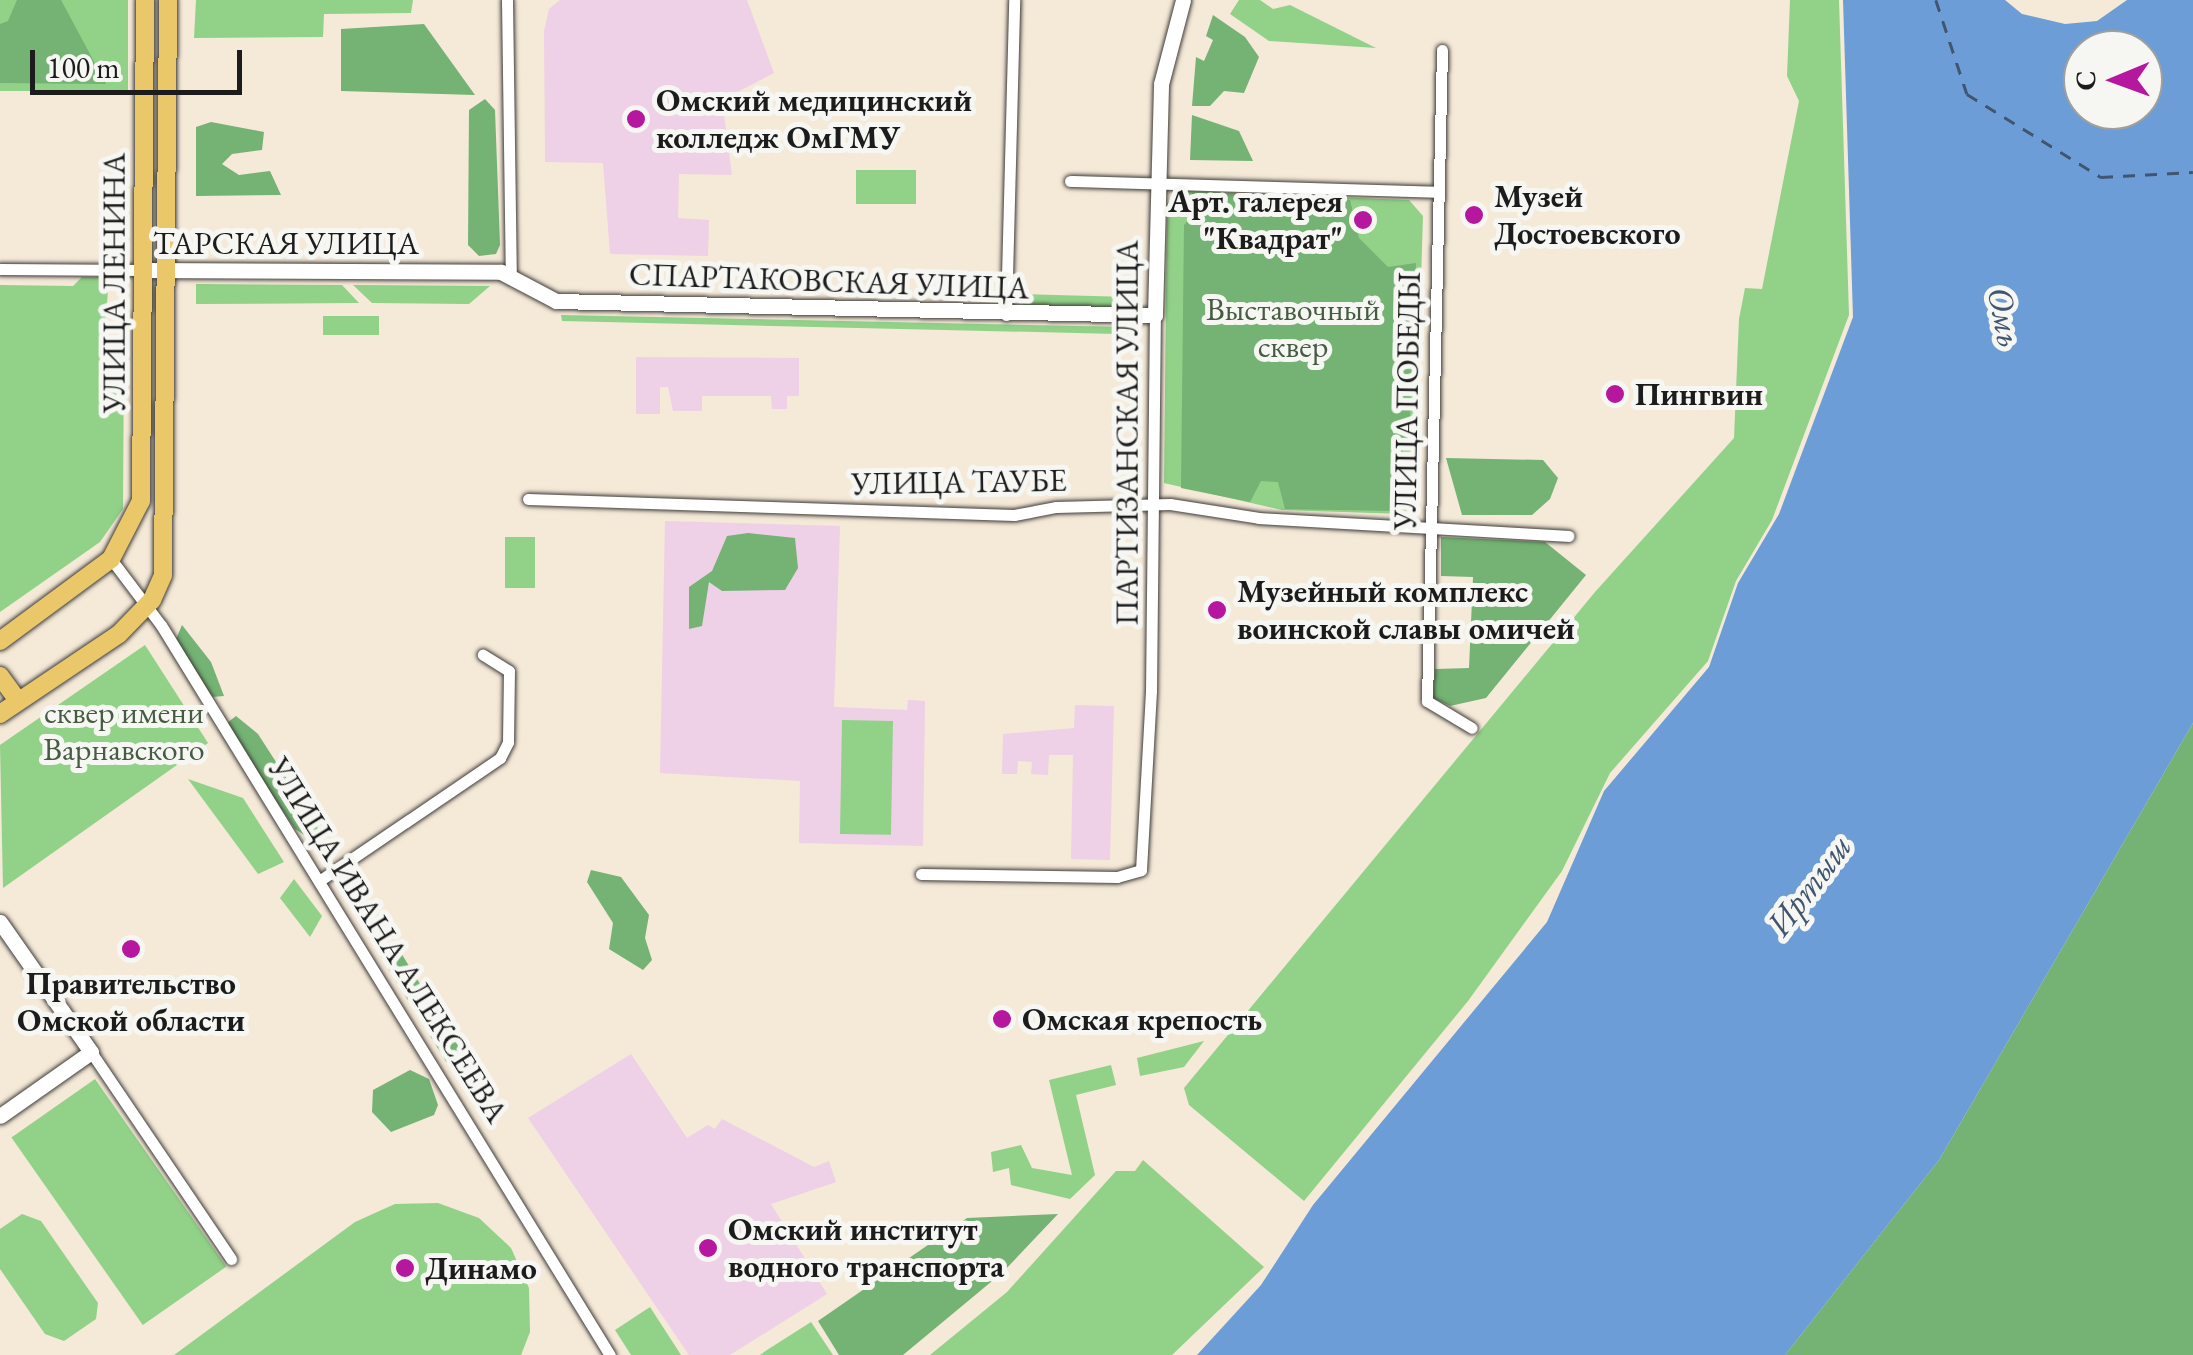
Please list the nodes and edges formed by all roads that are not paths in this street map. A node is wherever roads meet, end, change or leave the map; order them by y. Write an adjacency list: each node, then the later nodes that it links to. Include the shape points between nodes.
1 (145, 0): 7 (main road, УЛИЦА ЛЕНИНА)
2 (168, 0): 8 (main road, УЛИЦА ЛЕНИНА)
3 (507, 0): 15 (street)
4 (1014, 0): 17 (street)
5 (1183, 0): 10 (street, ПАРТИЗАНСКАЯ УЛИЦА, via 1165,55)
6 (1442, 50): 11 (street, УЛИЦА ПОБЕДЫ)
7 (145, 98): 8 (main road); 13 (main road, УЛИЦА ЛЕНИНА)
8 (166, 98): 14 (main road, УЛИЦА ЛЕНИНА)
9 (1070, 181): 10 (street)
10 (1157, 182): 11 (street); 16 (street, ПАРТИЗАНСКАЯ УЛИЦА)
11 (1439, 192): 20 (street, УЛИЦА ПОБЕДЫ)
12 (0, 269): 13 (street, ТАРСКАЯ УЛИЦА)
13 (144, 270): 14 (street, ТАРСКАЯ УЛИЦА); 22 (main road, УЛИЦА ЛЕНИНА, via 141,501)
14 (167, 270): 15 (street, ТАРСКАЯ УЛИЦА); 23 (main road, УЛИЦА ЛЕНИНА, via 163,575)
15 (511, 274): 17 (street, СПАРТАКОВСКАЯ УЛИЦА, via 556,301)
16 (1155, 314): 17 (street, СПАРТАКОВСКАЯ УЛИЦА); 19 (street, ПАРТИЗАНСКАЯ УЛИЦА)
17 (1006, 315)
18 (528, 499): 19 (street, УЛИЦА ТАУБЕ, via 1014,515 1056,507)
19 (1155, 506): 20 (street, УЛИЦА ТАУБЕ); 30 (street, ПАРТИЗАНСКАЯ УЛИЦА, via 1140,870 1117,877)
20 (1432, 530): 21 (street, УЛИЦА ТАУБЕ); 29 (street, УЛИЦА ПОБЕДЫ, via 1428,701)
21 (1568, 536)
22 (112, 559): 23 (street, УЛИЦА ИВАНА АЛЕКСЕЕВА); 24 (main road)
23 (146, 608): 27 (main road); 31 (street, УЛИЦА ИВАНА АЛЕКСЕЕВА)
24 (0, 641)
25 (483, 655): 31 (street, via 509,670 508,742 500,758)
26 (0, 676): 27 (main road)
27 (18, 702): 28 (main road)
28 (0, 714)
29 (1472, 728)
30 (921, 874)
31 (319, 881): 36 (street, УЛИЦА ИВАНА АЛЕКСЕЕВА)
32 (0, 922): 33 (street)
33 (91, 1052): 34 (street); 35 (street)
34 (0, 1116)
35 (231, 1258)
36 (610, 1355)

